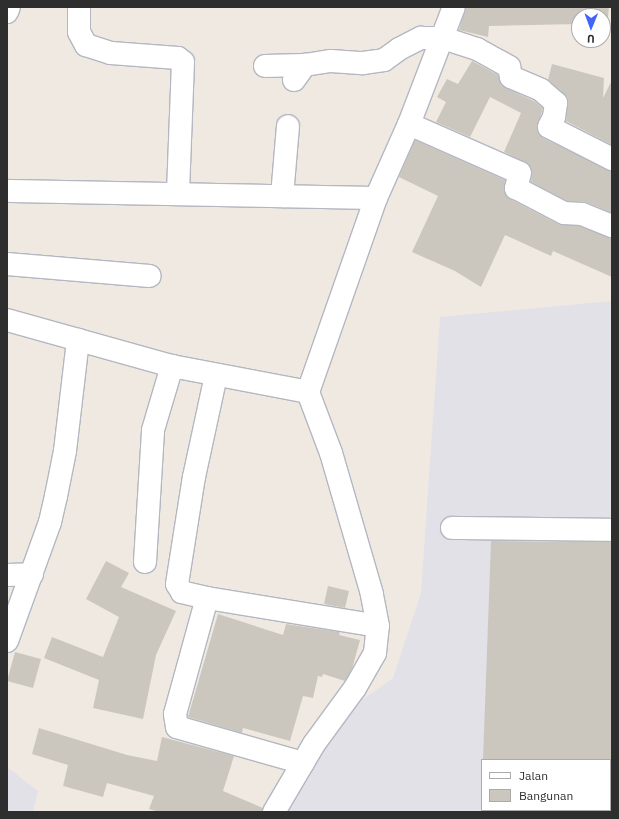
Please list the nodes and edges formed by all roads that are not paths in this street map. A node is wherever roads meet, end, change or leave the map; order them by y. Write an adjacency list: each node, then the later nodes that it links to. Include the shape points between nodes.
1 (9, 7): 4 (street)
2 (79, 7): 11 (street, via 79,32 86,45 111,53 178,58 183,62)
3 (454, 7): 5 (street)
4 (7, 12)
5 (442, 38): 6 (street, via 421,38 384,60 363,63 331,61 299,72); 7 (street); 9 (street, via 477,49 509,67 511,77 541,90 556,103 549,128)
6 (265, 66)
7 (409, 124): 13 (street); 14 (street, via 520,173 516,188 564,213 582,214)
8 (288, 126): 12 (street)
9 (612, 159)
10 (7, 191): 11 (street)
11 (178, 194): 12 (street)
12 (282, 196): 13 (street)
13 (376, 198): 21 (street)
14 (612, 226)
15 (7, 264): 16 (street)
16 (148, 276)
17 (7, 320): 18 (street)
18 (78, 340): 19 (street); 25 (street, via 62,466 50,522)
19 (172, 366): 20 (street); 24 (street, via 153,430)
20 (216, 375): 21 (street); 27 (street, via 194,477 177,584 182,592)
21 (308, 392): 28 (street, via 331,452 352,521)
22 (452, 528): 23 (street)
23 (612, 530)
24 (145, 562)
25 (32, 574): 26 (street); 29 (street)
26 (7, 575)
27 (208, 598): 28 (street); 30 (street, via 175,714 177,727)
28 (378, 626): 30 (street, via 375,653 370,664)
29 (7, 641)
30 (303, 763): 31 (street)
31 (274, 812)

